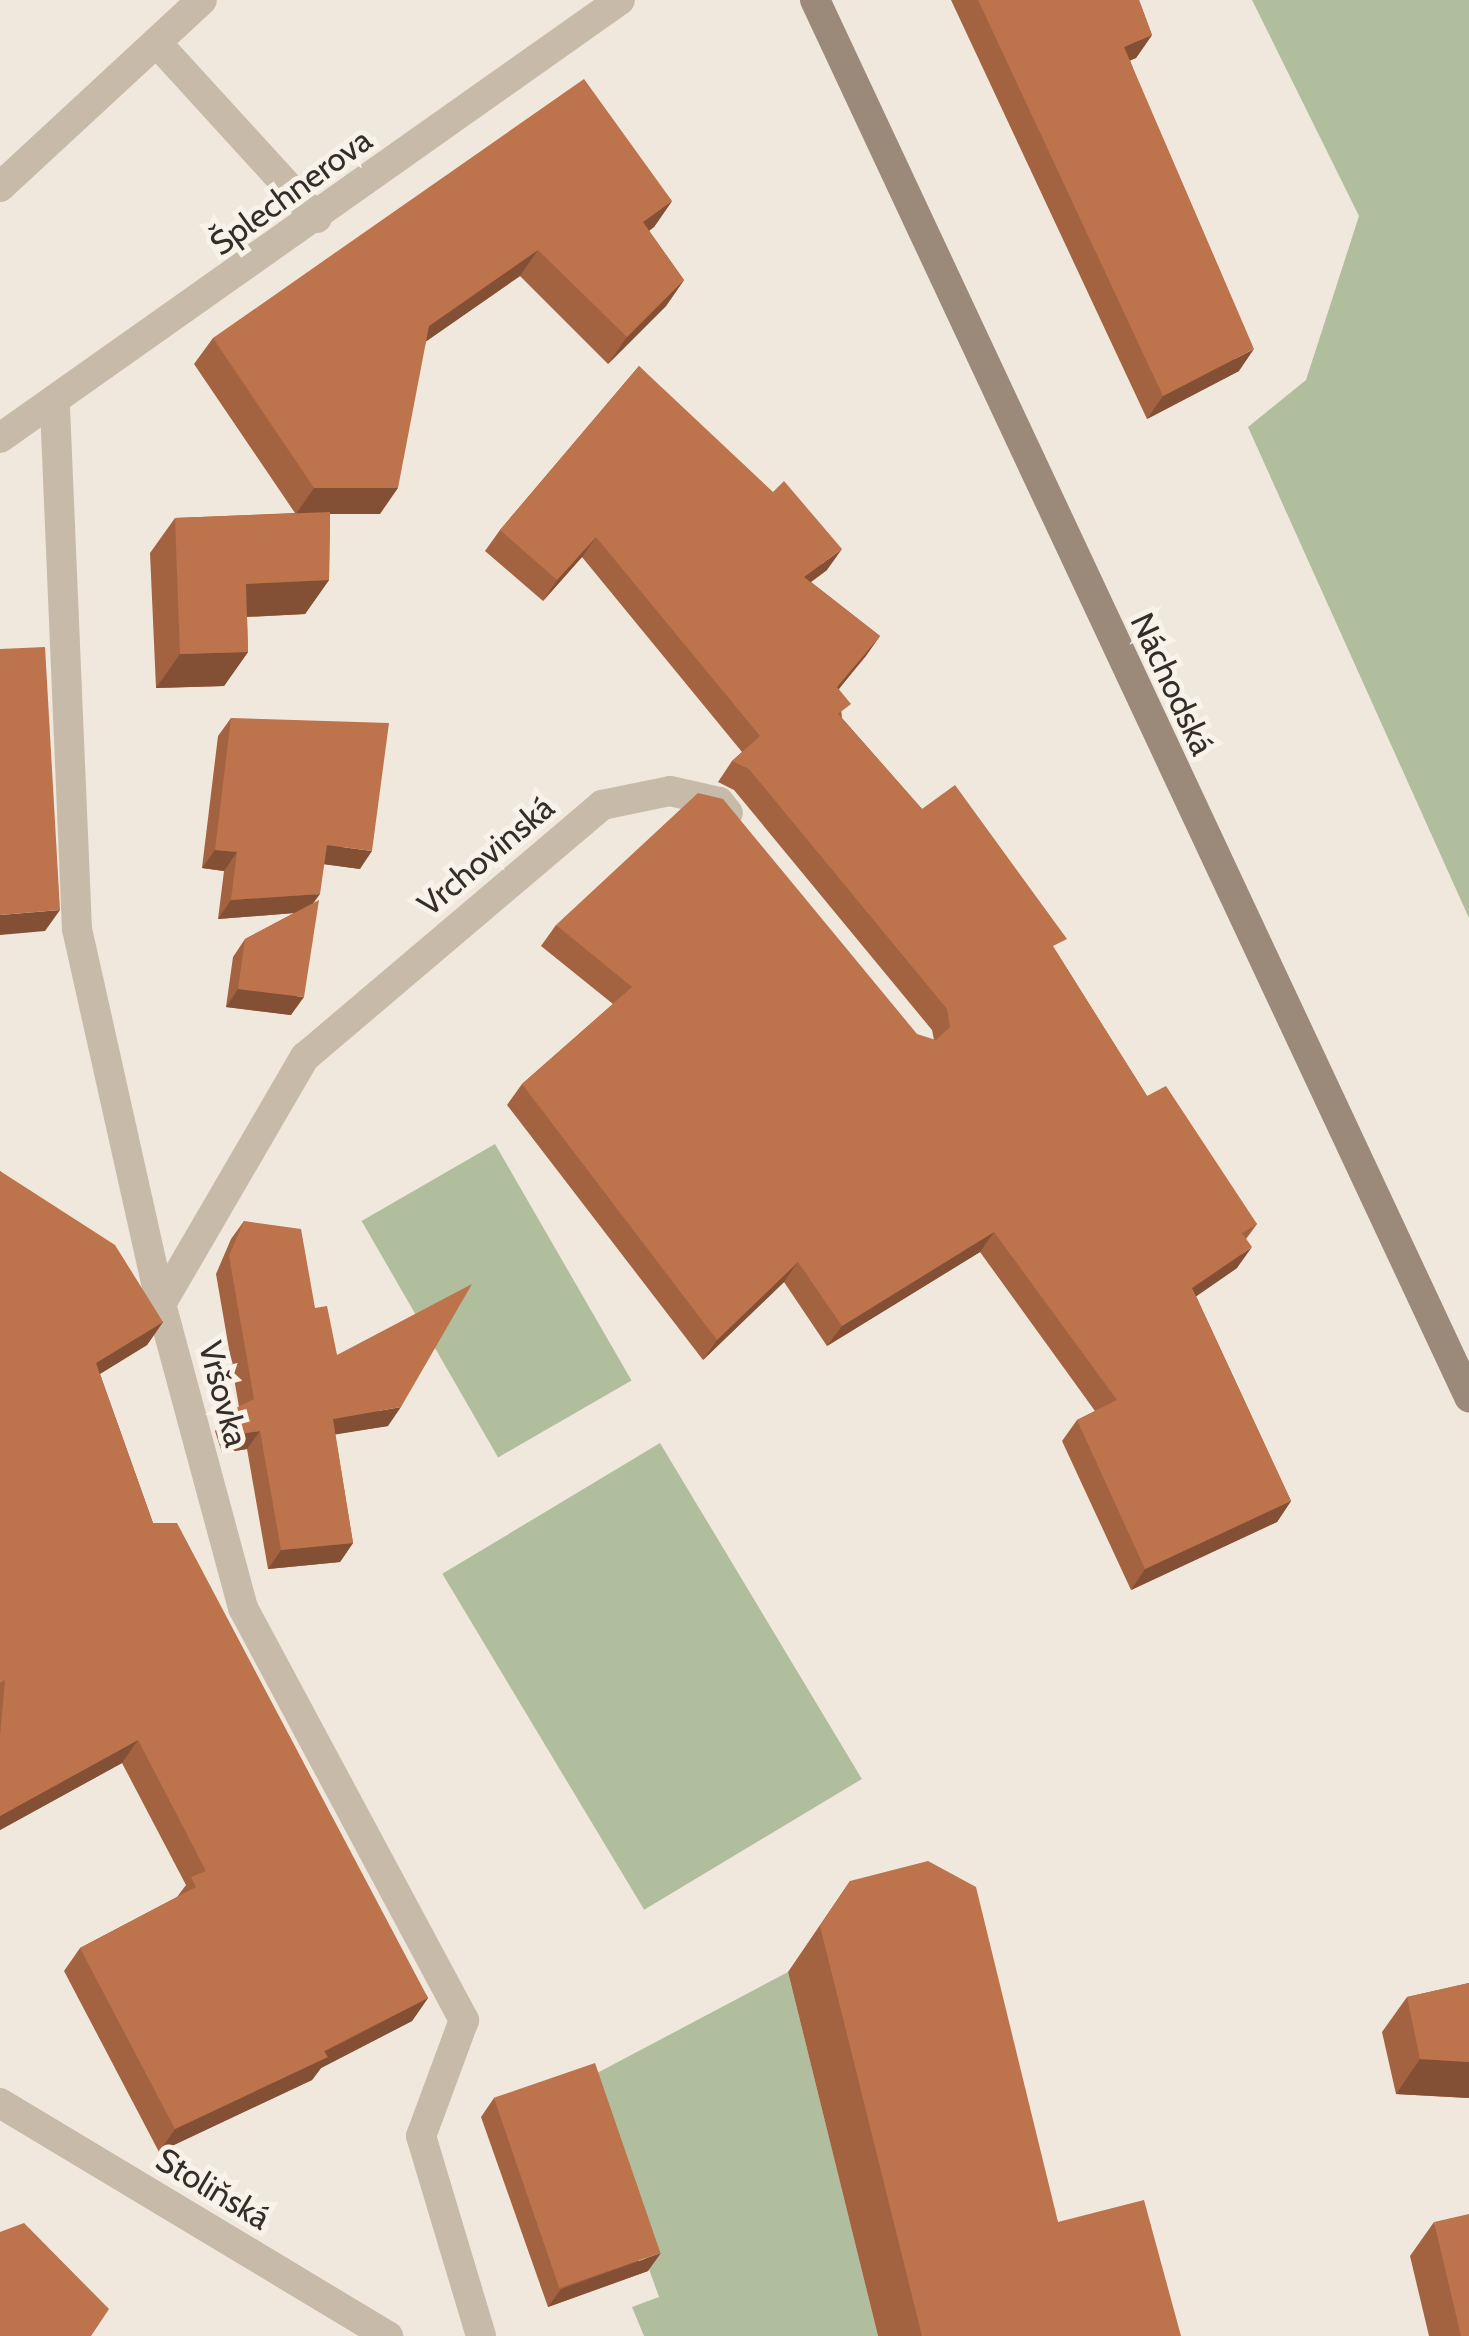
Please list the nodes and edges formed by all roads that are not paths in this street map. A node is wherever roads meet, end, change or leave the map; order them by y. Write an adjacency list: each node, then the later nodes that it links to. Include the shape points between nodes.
1 (202, 0): 4 (street)
2 (620, 0): 6 (street, Šplechnerova)
3 (814, 0): 11 (main road, Náchodská)
4 (157, 44): 5 (street); 6 (street)
5 (0, 187)
6 (317, 218): 7 (street, Šplechnerova)
7 (55, 406): 8 (street, Šplechnerova); 10 (street, Vršovka, via 76,929)
8 (0, 438)
9 (750, 839): 10 (street, Vrchovinská, via 719,802 703,798 670,791 602,805 305,1057)
10 (161, 1304): 14 (street, Vršovka, via 243,1608 464,2020 421,2136)
11 (1469, 1396)
12 (0, 2103): 13 (street, Stoliňská)
13 (388, 2336)
14 (481, 2336)

